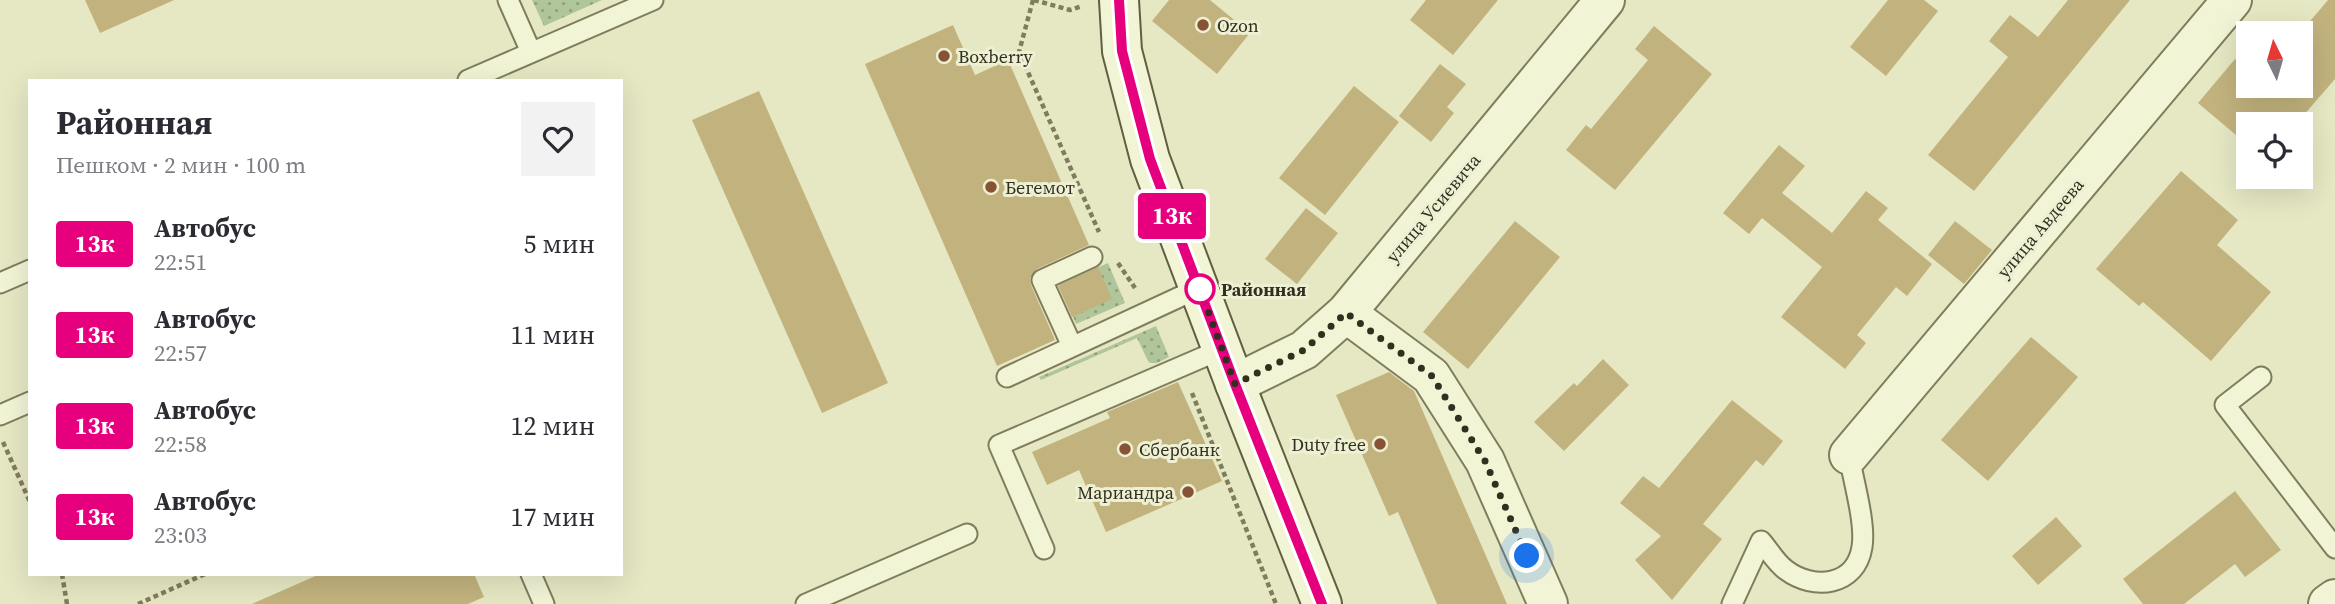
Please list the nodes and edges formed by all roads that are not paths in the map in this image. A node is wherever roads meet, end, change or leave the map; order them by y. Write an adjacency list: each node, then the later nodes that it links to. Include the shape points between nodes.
1 (508, 0): 6 (lane)
2 (653, 0): 6 (lane)
3 (1605, 0): 12 (street, улица Усиевича)
4 (2232, 0): 19 (street, улица Авдеева)
5 (1102, 1): 11 (street, via 1122,51 1150,159)
6 (531, 52): 7 (lane)
7 (470, 79)
8 (1092, 257): 13 (lane, via 1042,280)
9 (28, 271): 10 (lane)
10 (0, 283)
11 (1199, 288): 13 (lane); 14 (street)
12 (1346, 313): 14 (street, улица Усиевича, via 1304,350); 28 (street, via 1432,376 1485,461)
13 (1072, 346): 15 (lane)
14 (1228, 367): 22 (lane, via 999,445); 27 (street)
15 (1007, 377)
16 (2261, 377): 21 (lane, via 2225,405)
17 (28, 403): 18 (lane)
18 (0, 415)
19 (1849, 456): 29 (lane, via 1863,545 1857,566 1842,578 1819,583 1784,569 1761,541)
20 (967, 534): 26 (lane)
21 (2335, 548)
22 (1044, 549)
23 (532, 576): 25 (lane)
24 (2335, 599): 30 (street)
25 (544, 604)
26 (806, 604)
27 (1322, 604)
28 (1548, 604)
29 (1732, 604)
30 (2328, 604)

